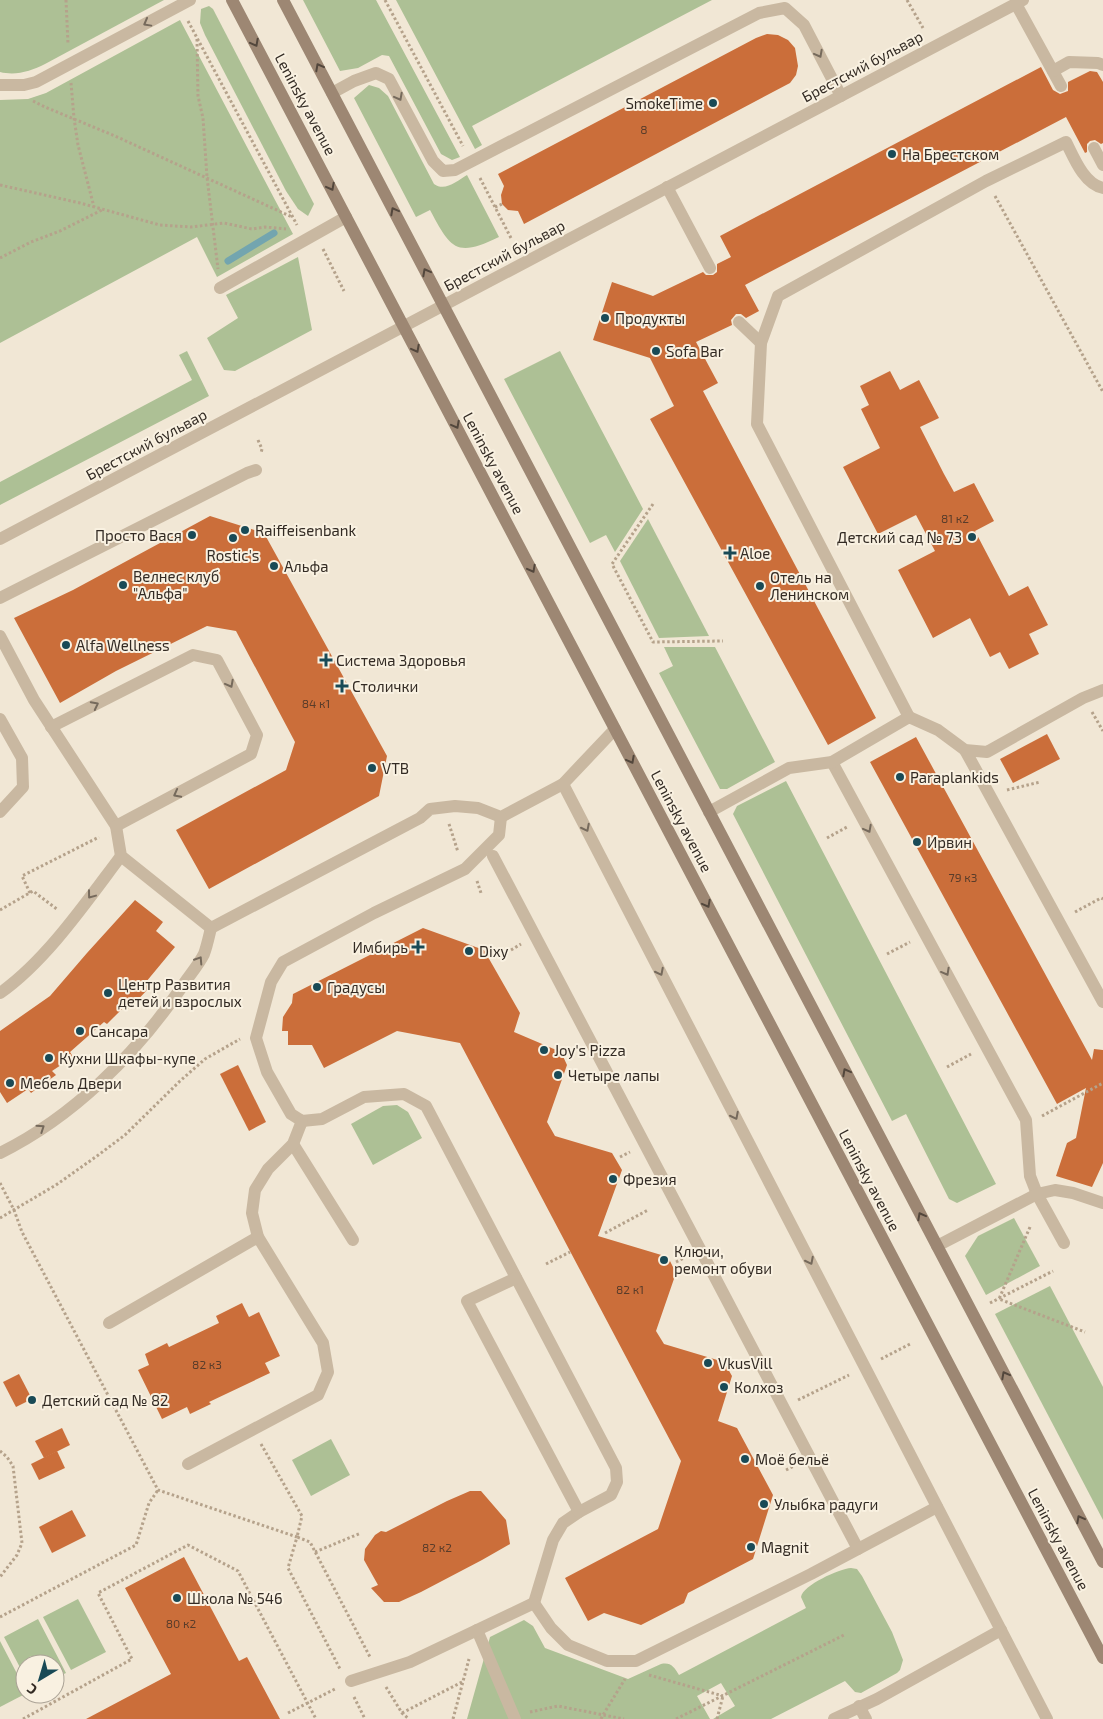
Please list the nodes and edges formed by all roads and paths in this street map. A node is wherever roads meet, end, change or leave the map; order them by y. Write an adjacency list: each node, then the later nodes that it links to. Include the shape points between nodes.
1 (66, 0): 11 (path)
2 (190, 0): 8 (street)
3 (232, 0): 34 (main road, Leninsky avenue, one-way to 34)
4 (283, 0): 17 (main road, Leninsky avenue, one-way to 4)
5 (385, 0): 21 (path)
6 (907, 0): 9 (path)
7 (1019, 2): 13 (street); 18 (street, Брестский бульвар)
8 (176, 8): 10 (path, via 186,17); 11 (street, one-way to 11)
9 (923, 28)
10 (197, 39): 24 (path, via 198,96 203,118); 33 (path)
11 (69, 65): 15 (street); 19 (path)
12 (1103, 65): 13 (street, via 1069,62)
13 (1053, 71): 16 (street)
14 (0, 85): 15 (street)
15 (24, 85): 19 (path, via 32,100)
16 (1061, 86)
17 (332, 93): 21 (street, one-way to 21, via 376,73 389,79 433,161 443,171 455,170); 42 (main road, Leninsky avenue, one-way to 17)
18 (841, 96): 21 (street, one-way to 18, via 759,13 784,8 804,25); 27 (street, Брестский бульвар)
19 (74, 118): 24 (path); 30 (path)
20 (1094, 148): 22 (street)
21 (472, 162): 31 (path)
22 (1103, 165)
23 (1103, 169): 28 (street)
24 (207, 177): 33 (path); 35 (path)
25 (986, 181): 28 (street, via 1066,142 1081,170); 45 (street, via 778,296); 46 (path)
26 (0, 185): 30 (path)
27 (667, 187): 39 (street); 42 (street, Брестский бульвар)
28 (1100, 187)
29 (502, 204): 31 (path)
30 (94, 207): 32 (path)
31 (495, 207): 37 (path)
32 (103, 210): 35 (path, via 160,225 192,227); 38 (path)
33 (292, 217): 35 (path, via 299,229 252,229)
34 (346, 217): 36 (street); 44 (main road, Leninsky avenue)
35 (212, 224): 40 (path)
36 (310, 237): 40 (street); 41 (path, via 323,249)
37 (512, 240)
38 (0, 258)
39 (710, 268)
40 (220, 288)
41 (344, 291)
42 (444, 305): 44 (street, Брестский бульвар); 64 (main road, Leninsky avenue)
43 (739, 322): 45 (street)
44 (404, 326): 49 (street, Брестский бульвар); 57 (main road, Leninsky avenue, one-way to 57)
45 (761, 343): 54 (street, via 757,424)
46 (1103, 392)
47 (256, 470): 50 (street)
48 (652, 504): 52 (path, via 612,564 653,642)
49 (0, 539)
50 (0, 598)
51 (0, 636): 56 (street)
52 (724, 641)
53 (1103, 690): 58 (street, via 988,752)
54 (909, 717): 58 (street, via 938,730); 59 (street)
55 (0, 719): 63 (street, via 22,758 23,787)
56 (51, 727): 67 (street); 67 (street, one-way to 67, via 193,655 217,660 257,735 251,754)
57 (615, 729): 61 (street); 122 (main road, Leninsky avenue, one-way to 122)
58 (965, 750): 62 (street)
59 (832, 762): 64 (street, via 790,768); 86 (street, one-way to 86, via 1026,1120 1030,1176)
60 (1040, 782): 62 (path, via 1004,791)
61 (563, 784): 65 (street); 109 (street, one-way to 109)
62 (991, 798): 75 (street)
63 (0, 812)
64 (709, 812): 96 (main road, Leninsky avenue, one-way to 64)
65 (501, 817): 76 (street, via 478,808 430,809 420,818); 79 (street, via 499,835 465,869 284,962 271,982)
66 (450, 824): 69 (path)
67 (116, 828): 68 (street); 71 (path, via 22,876)
68 (121, 856): 74 (street, one-way to 74); 76 (street)
69 (459, 856)
70 (493, 856): 113 (street)
71 (30, 893): 73 (path); 74 (path, via 33,891)
72 (1102, 898): 75 (path)
73 (0, 910)
74 (73, 918): 77 (street, via 38,960)
75 (1058, 921): 78 (street)
76 (212, 928): 84 (street, one-way to 76, via 73,1106 115,1069 176,996 204,954)
77 (0, 993)
78 (1103, 1002)
79 (257, 1032): 82 (street, via 267,1072 291,1114); 88 (path, via 206,1059 125,1135 56,1185)
80 (1103, 1084): 81 (path)
81 (1040, 1117)
82 (302, 1121): 83 (street); 100 (street, via 322,1119 364,1097 404,1094 426,1106)
83 (293, 1144): 93 (street, via 268,1169 255,1190 252,1213); 94 (street)
84 (0, 1153)
85 (0, 1183): 88 (path)
86 (1037, 1194): 87 (street, via 1055,1190); 95 (street); 96 (street)
87 (1103, 1203)
88 (14, 1210): 90 (path); 108 (path, via 22,1232)
89 (648, 1210): 92 (path)
90 (0, 1218)
91 (1030, 1227): 101 (path)
92 (605, 1233)
93 (258, 1237): 103 (street); 105 (street, via 323,1343 328,1372 318,1395)
94 (353, 1240)
95 (1064, 1243)
96 (937, 1246): 115 (main road, Leninsky avenue, one-way to 96)
97 (570, 1252): 98 (path)
98 (546, 1264)
99 (1053, 1271): 101 (path)
100 (516, 1278): 110 (street, via 616,1468 616,1482 611,1495); 110 (street, via 467,1302)
101 (999, 1298): 102 (path); 104 (path)
102 (990, 1303)
103 (109, 1322)
104 (1084, 1332)
105 (253, 1429): 107 (street); 112 (path, via 302,1516)
106 (0, 1451): 116 (path, via 12,1466 22,1543)
107 (188, 1464)
108 (158, 1490): 112 (path); 118 (path, via 149,1503 136,1545)
109 (937, 1506): 113 (street); 120 (street)
110 (579, 1512): 117 (street, via 563,1523 553,1540)
111 (361, 1533): 114 (path)
112 (297, 1537): 114 (path, via 310,1542); 126 (path, via 288,1568)
113 (858, 1549): 123 (street)
114 (315, 1552): 124 (path)
115 (1103, 1562)
116 (0, 1577)
117 (534, 1602): 119 (street); 123 (street, via 551,1628 568,1645 607,1661)
118 (0, 1617)
119 (477, 1630): 124 (street, via 410,1662); 125 (path); 132 (street)
120 (1001, 1630): 129 (street); 145 (street)
121 (844, 1635): 127 (path)
122 (1103, 1658)
123 (636, 1661): 127 (path, via 643,1674); 133 (path)
124 (378, 1672): 126 (street); 131 (path)
125 (462, 1682): 131 (path); 138 (path)
126 (347, 1684): 128 (path); 136 (path)
127 (723, 1696): 141 (path); 142 (path)
128 (308, 1703): 130 (path); 134 (path, via 238,1571 188,1545 98,1593 132,1659); 135 (path)
129 (859, 1706): 143 (street); 144 (street)
130 (288, 1713)
131 (402, 1713): 137 (path)
132 (514, 1717): 133 (path, via 558,1706)
133 (602, 1717): 139 (path); 140 (path)
134 (23, 1719)
135 (316, 1719)
136 (365, 1719)
137 (409, 1719)
138 (453, 1719)
139 (597, 1719)
140 (624, 1719)
141 (676, 1719)
142 (717, 1719)
143 (834, 1719)
144 (866, 1719)
145 (1047, 1719)

